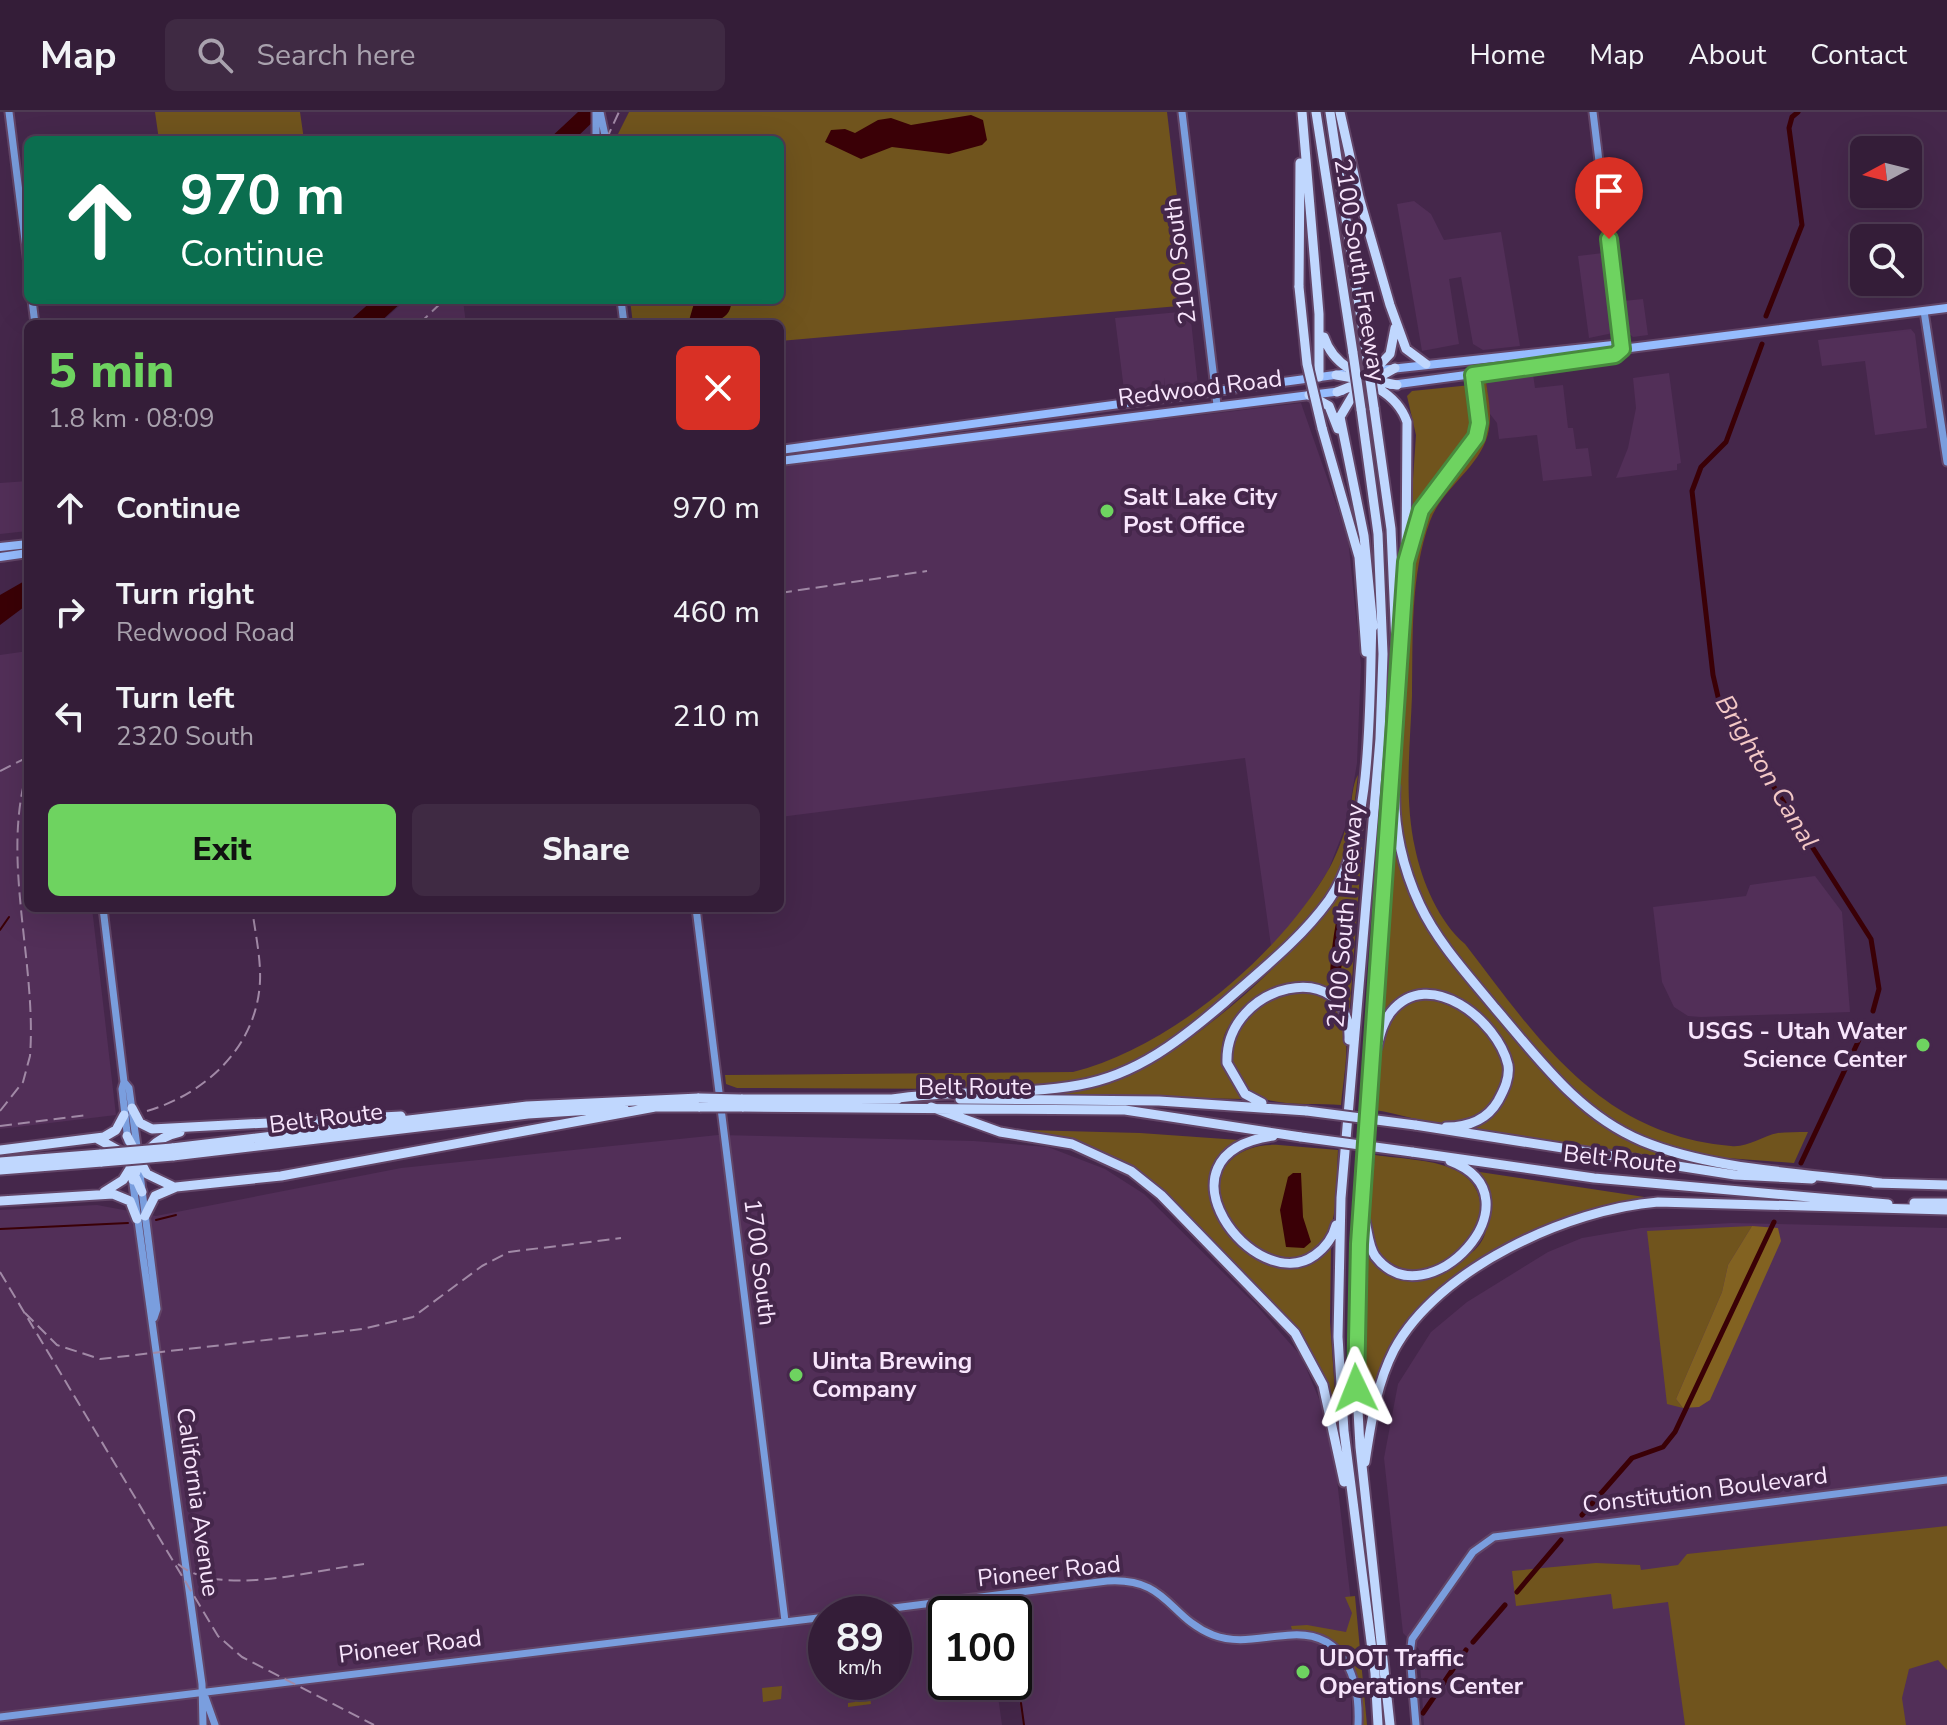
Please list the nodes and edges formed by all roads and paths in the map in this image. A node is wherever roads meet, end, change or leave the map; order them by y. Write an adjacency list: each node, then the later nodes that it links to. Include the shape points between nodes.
1 (9, 112): 11 (street)
2 (598, 112): 9 (street); 10 (street)
3 (1182, 112): 24 (street, 2100 South)
4 (1316, 112): 41 (highway, 2100 South Freeway, bridge, via 1378,534 1382,595)
5 (1330, 112): 38 (highway, 2100 South Freeway, bridge, via 1393,561)
6 (1340, 112): 12 (highway)
7 (1593, 112): 16 (street)
8 (1302, 114): 15 (highway); 39 (highway, bridge, via 1299,287 1310,376 1362,581)
9 (596, 136)
10 (605, 136)
11 (24, 232)
12 (1390, 305): 17 (highway, via 1406,349); 22 (highway, via 1394,344)
13 (1947, 308): 14 (main road)
14 (1924, 311): 16 (main road); 31 (street)
15 (1319, 314): 21 (highway); 22 (highway, via 1329,350)
16 (1622, 349): 17 (main road, via 1613,345); 20 (main road, via 1615,355)
17 (1426, 364): 18 (main road)
18 (1395, 368): 22 (highway)
19 (1336, 375): 21 (main road, Redwood Road); 22 (highway)
20 (1473, 375): 23 (main road); 36 (highway, via 1476,437 1421,510)
21 (1319, 377): 24 (main road, Redwood Road)
22 (1366, 380): 23 (highway); 25 (highway); 28 (highway, via 1341,415); 36 (highway, via 1399,406 1408,427)
23 (1397, 385)
24 (1216, 392): 27 (street, 2100 South); 29 (main road, Redwood Road)
25 (1337, 392): 26 (main road, Redwood Road)
26 (1309, 395): 27 (main road, Redwood Road); 28 (highway, via 1329,406)
27 (1217, 405): 30 (main road, Redwood Road)
28 (1344, 448): 37 (highway, via 1364,536)
29 (784, 449)
30 (784, 460)
31 (1947, 462)
32 (24, 544): 33 (main road)
33 (0, 547)
34 (24, 554): 35 (main road)
35 (0, 557)
36 (1406, 562): 38 (highway)
37 (1372, 622): 39 (highway); 41 (highway)
38 (1395, 686): 40 (highway, 2100 South Freeway)
39 (1367, 727): 45 (highway, via 1358,824 1330,899 1296,940 1179,1041 1118,1075 1081,1085)
40 (1393, 733): 44 (highway, 2100 South Freeway); 66 (highway, via 1400,847 1419,904 1474,983 1577,1099 1611,1126 1671,1151)
41 (1377, 767): 53 (highway, 2100 South Freeway)
42 (103, 912): 50 (street, California Avenue)
43 (696, 912): 82 (street, 1700 South)
44 (1372, 1061): 54 (highway, via 1388,1016 1413,996 1445,997 1485,1024 1508,1065 1506,1088 1494,1109 1475,1122); 75 (highway, 2100 South Freeway)
45 (892, 1099): 47 (highway, Belt Route); 51 (highway, Belt Route, via 1159,1101)
46 (699, 1102): 47 (highway, Belt Route, bridge); 48 (highway, Belt Route); 52 (highway, Belt Route, via 579,1102)
47 (742, 1103): 49 (highway, Belt Route)
48 (655, 1107): 60 (highway, Belt Route, via 528,1114); 68 (highway, via 281,1176)
49 (931, 1107): 56 (highway, Belt Route, via 1125,1110); 79 (highway, via 1000,1132 1072,1144 1131,1171 1266,1300 1295,1333 1323,1385)
50 (128, 1111): 55 (highway, via 148,1128); 57 (street, California Avenue); 58 (highway, via 116,1130); 64 (street, California Avenue)
51 (1302, 1111): 53 (highway, via 1245,1094 1227,1063 1228,1041 1239,1018 1258,1001 1283,990 1316,988 1331,996 1346,1017); 54 (highway, Belt Route, bridge)
52 (447, 1115): 55 (highway); 60 (highway, Belt Route)
53 (1347, 1120): 71 (highway, 2100 South Freeway)
54 (1430, 1127): 66 (highway, Belt Route, via 1735,1175)
55 (207, 1128): 64 (highway, via 162,1138)
56 (1279, 1135): 61 (highway, Belt Route, bridge); 71 (highway, via 1235,1146 1218,1168 1214,1200 1232,1231 1278,1263 1309,1259 1335,1230)
57 (127, 1136): 64 (highway)
58 (98, 1139): 59 (highway); 64 (highway, via 118,1148)
59 (0, 1150)
60 (172, 1152): 62 (highway, Belt Route, bridge)
61 (1427, 1154): 73 (highway, Belt Route, via 1735,1192 1882,1204); 75 (highway, via 1472,1173 1485,1196 1483,1225 1467,1249 1439,1269 1402,1274 1372,1252)
62 (101, 1158): 63 (highway, Belt Route); 65 (highway, Belt Route)
63 (0, 1162)
64 (134, 1164): 68 (highway, via 151,1178); 69 (highway); 70 (highway, via 119,1183); 76 (street, California Avenue)
65 (0, 1170)
66 (1881, 1183): 67 (highway, Belt Route)
67 (1947, 1185)
68 (176, 1187): 76 (highway, via 155,1196)
69 (142, 1192): 76 (street, California Avenue)
70 (101, 1193): 72 (highway); 76 (highway, via 127,1198)
71 (1341, 1198): 79 (highway, 2100 South Freeway, via 1338,1337)
72 (0, 1201)
73 (1947, 1203)
74 (1947, 1210): 77 (highway, via 1658,1202 1588,1214 1532,1235 1439,1296 1395,1349 1377,1392)
75 (1362, 1214): 77 (highway, 2100 South Freeway, via 1355,1356)
76 (141, 1218): 83 (street, California Avenue)
77 (1363, 1474): 89 (highway, 2100 South Freeway)
78 (1947, 1480): 90 (street, Constitution Boulevard, via 1488,1540 1473,1552 1412,1639)
79 (1357, 1538): 88 (highway, 2100 South Freeway)
80 (912, 1606): 87 (street, Pioneer Road, via 1115,1581 1138,1583 1222,1638 1304,1635 1337,1650 1354,1674)
81 (808, 1619): 82 (street, Pioneer Road)
82 (785, 1621): 83 (street, Pioneer Road)
83 (203, 1692): 84 (street, Pioneer Road); 85 (street, California Avenue); 86 (street, California Avenue)
84 (0, 1717)
85 (203, 1725)
86 (215, 1725)
87 (1358, 1725)
88 (1375, 1725)
89 (1390, 1725)
90 (1416, 1725)

